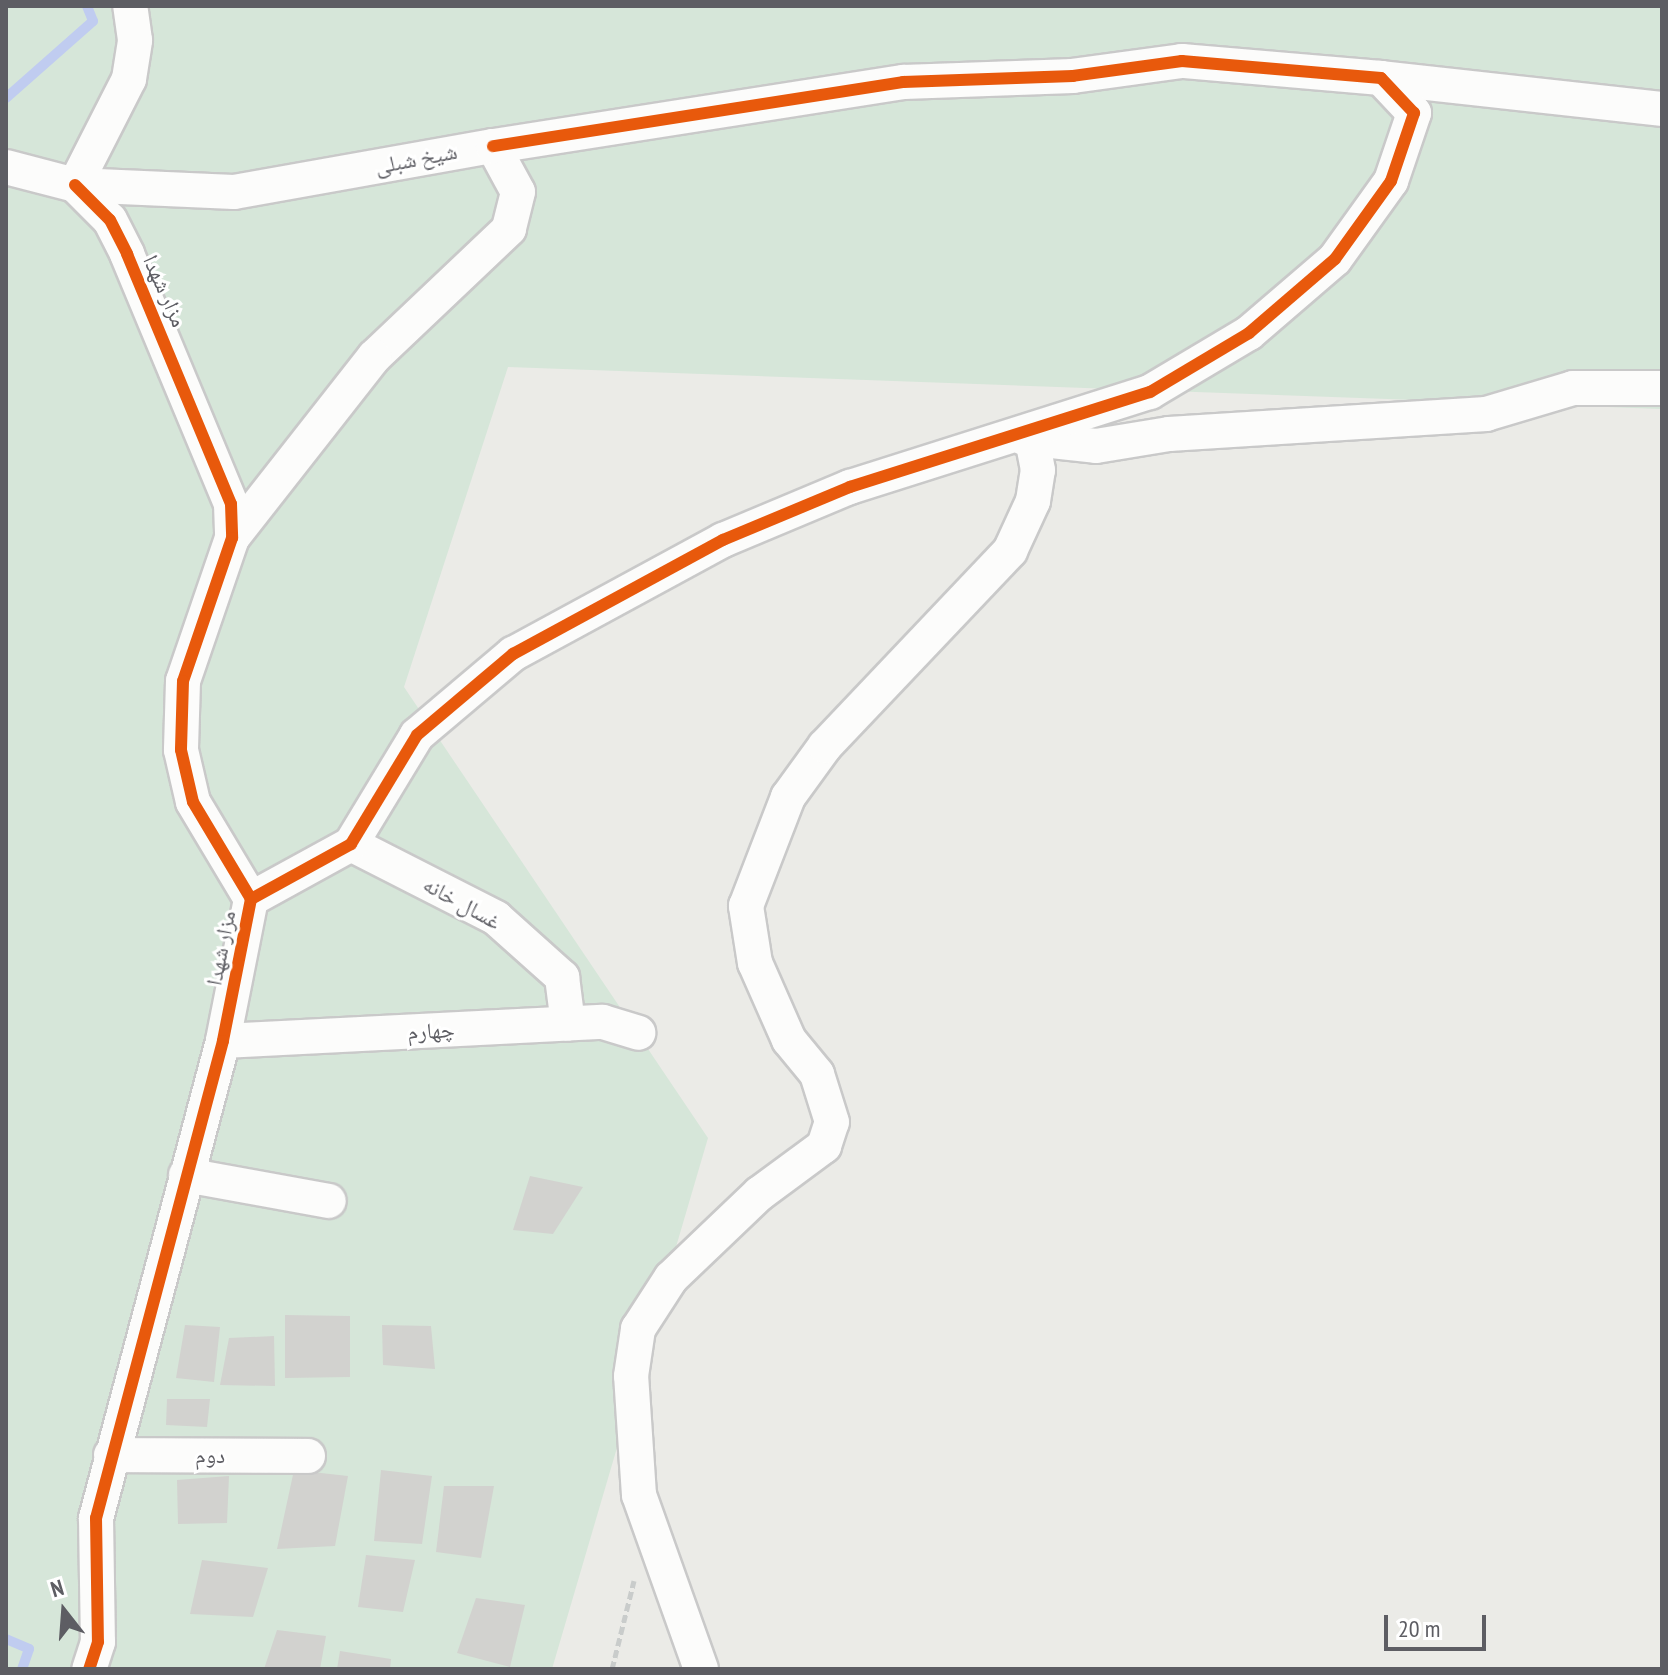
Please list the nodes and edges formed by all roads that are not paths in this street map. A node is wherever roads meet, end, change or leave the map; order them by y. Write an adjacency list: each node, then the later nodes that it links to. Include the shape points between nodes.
1 (130, 6): 6 (street, via 135,40 129,79)
2 (1381, 78): 3 (street, شیخ شبلی); 4 (street, شیخ شبلی, via 1182,61 1073,76 903,82); 8 (street, via 1414,113 1391,181 1335,259 1249,333 1150,392)
3 (1662, 109)
4 (493, 146): 6 (street, شیخ شبلی, via 234,192); 9 (street, via 518,192 509,229 374,357)
5 (6, 167): 6 (street, شیخ شبلی)
6 (75, 185): 9 (street, مزار شهدا, via 110,220 133,268 222,470)
7 (1662, 388): 8 (street, via 1573,388 1486,414 1169,434 1096,446)
8 (1023, 438): 10 (street, via 850,487 723,540 513,654 417,735); 20 (street, via 1038,470 1033,501 1010,551 825,746 788,797 746,906 755,963 789,1040 817,1074 832,1122 824,1146 759,1194 671,1278 638,1329 632,1429 649,1527)
9 (232, 538): 11 (street, مزار شهدا, via 183,681 181,750 193,802)
10 (351, 844): 11 (street); 12 (street, غسال خانه, via 496,918 562,977)
11 (251, 899): 14 (street, مزار شهدا)
12 (568, 1024): 13 (street, چهارم, via 603,1022); 14 (street, چهارم)
13 (638, 1033)
14 (223, 1041): 15 (street, مزار شهدا)
15 (186, 1175): 16 (street); 17 (street, مزار شهدا)
16 (329, 1201)
17 (111, 1455): 18 (street, دوم); 19 (street, مزار شهدا, via 96,1518 98,1642)
18 (308, 1456)
19 (89, 1669)
20 (701, 1669)

